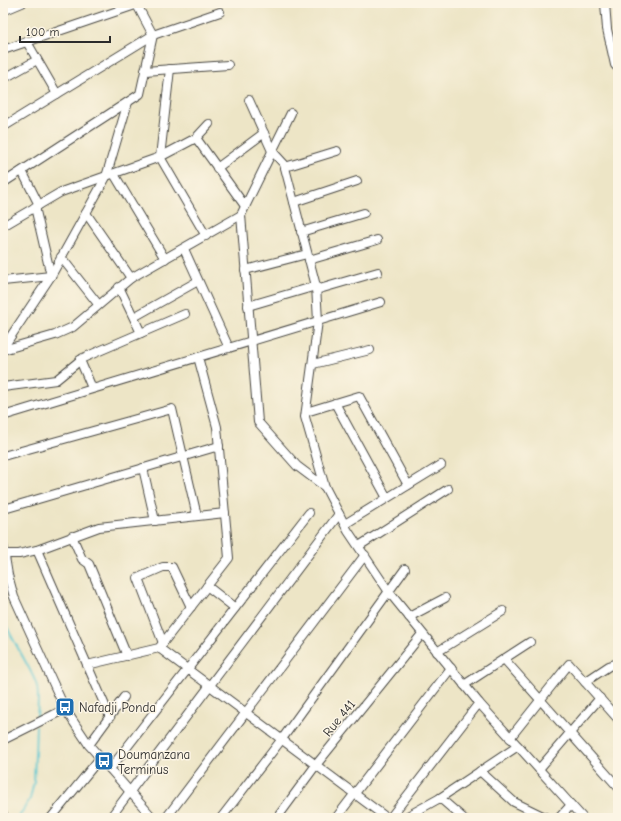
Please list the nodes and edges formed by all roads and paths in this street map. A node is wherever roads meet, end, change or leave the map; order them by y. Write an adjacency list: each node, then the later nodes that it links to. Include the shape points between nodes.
1 (22, 3): 4 (street)
2 (605, 3): 11 (street, via 607,29 615,65)
3 (138, 4): 6 (street); 7 (street)
4 (3, 11)
5 (220, 12): 6 (street)
6 (153, 35): 13 (street); 15 (street)
7 (27, 42): 8 (street); 9 (street)
8 (3, 50)
9 (37, 60): 14 (street); 15 (street)
10 (228, 65): 12 (street)
11 (618, 68)
12 (170, 69): 13 (street); 25 (street)
13 (145, 71): 17 (street, via 140,94)
14 (3, 79)
15 (57, 94): 20 (street)
16 (249, 100): 21 (street)
17 (128, 102): 28 (street); 29 (street)
18 (291, 113): 23 (street)
19 (209, 124): 22 (street)
20 (3, 127)
21 (264, 133): 23 (street); 26 (street)
22 (196, 138): 25 (street); 26 (street)
23 (272, 151): 27 (street); 34 (street)
24 (337, 152): 27 (street)
25 (160, 157): 29 (street); 40 (street)
26 (217, 168): 34 (street)
27 (285, 168): 32 (street)
28 (22, 171): 31 (street); 33 (street)
29 (110, 176): 33 (street, via 61,192); 35 (street); 45 (street)
30 (357, 181): 32 (street)
31 (3, 182)
32 (294, 202): 39 (street)
33 (37, 206): 38 (street); 48 (street)
34 (245, 206): 37 (street)
35 (86, 213): 43 (street); 49 (street)
36 (364, 213): 39 (street)
37 (241, 215): 40 (street); 46 (street)
38 (3, 226)
39 (302, 232): 44 (street)
40 (206, 236): 42 (street)
41 (377, 240): 44 (street)
42 (184, 249): 45 (street); 50 (street)
43 (61, 257): 48 (street); 55 (street)
44 (308, 257): 46 (street); 53 (street)
45 (165, 259): 49 (street)
46 (245, 270): 56 (street)
47 (378, 272): 53 (street)
48 (51, 276): 51 (street); 63 (street)
49 (131, 278): 52 (street)
50 (198, 280): 58 (street); 62 (street)
51 (3, 281)
52 (119, 287): 55 (street); 58 (street)
53 (316, 288): 56 (street); 59 (street)
54 (381, 302): 59 (street)
55 (98, 304): 63 (street, via 73,327 55,335)
56 (248, 306): 61 (street)
57 (185, 314): 60 (street)
58 (134, 317): 60 (street)
59 (318, 321): 61 (street); 67 (street)
60 (141, 333): 66 (street)
61 (252, 342): 62 (street); 79 (street, via 258,422 297,466)
62 (229, 348): 65 (street)
63 (3, 349)
64 (370, 350): 67 (street)
65 (198, 357): 69 (street); 73 (street, via 217,428)
66 (80, 360): 68 (street, via 56,380); 69 (street)
67 (313, 364): 71 (street)
68 (3, 387)
69 (92, 388): 72 (street)
70 (334, 404): 71 (street); 78 (street, via 359,396); 81 (street)
71 (306, 412): 79 (street, via 305,417)
72 (3, 416)
73 (219, 446): 75 (street); 83 (street)
74 (3, 456): 75 (street, via 172,409)
75 (183, 457): 77 (street); 86 (street)
76 (441, 465): 78 (street)
77 (143, 468): 82 (street); 87 (street)
78 (408, 485): 81 (street)
79 (325, 487): 85 (street)
80 (448, 489): 92 (street)
81 (387, 498): 88 (street)
82 (3, 509): 89 (street)
83 (225, 513): 86 (street); 97 (street, via 229,558)
84 (309, 513): 101 (street)
85 (339, 514): 88 (street); 116 (street)
86 (197, 516): 87 (street)
87 (155, 521): 90 (street, via 99,527)
88 (345, 524): 92 (street)
89 (3, 534)
90 (72, 536): 93 (street); 108 (street, via 82,559 89,564)
91 (3, 545): 94 (street)
92 (359, 546): 95 (street)
93 (37, 550): 94 (street); 111 (street)
94 (4, 554): 121 (street, via 14,597)
95 (365, 555): 98 (street); 122 (street)
96 (405, 569): 98 (street)
97 (207, 586): 100 (street); 101 (street)
98 (389, 592): 103 (street); 128 (street)
99 (445, 598): 103 (street)
100 (191, 607): 106 (street); 106 (street, via 172,566 163,567 138,578)
101 (235, 608): 113 (street)
102 (503, 610): 107 (street)
103 (409, 617): 104 (street)
104 (422, 634): 107 (street); 132 (street, Rue 441)
105 (530, 642): 109 (street)
106 (161, 645): 108 (street); 113 (street)
107 (437, 652): 112 (street)
108 (127, 656): 111 (street)
109 (504, 659): 115 (street); 119 (street)
110 (618, 663): 114 (street)
111 (87, 665): 123 (street)
112 (451, 668): 115 (street); 138 (street)
113 (188, 669): 116 (street); 133 (street)
114 (585, 682): 118 (street); 119 (street, via 569,664)
115 (464, 685): 120 (street)
116 (210, 686): 122 (street); 137 (street)
117 (124, 697): 123 (street)
118 (600, 698): 124 (street); 125 (street)
119 (540, 700): 125 (street); 126 (street)
120 (479, 703): 126 (street); 151 (street)
121 (66, 709): 127 (street); 129 (street)
122 (246, 713): 128 (street); 146 (street)
123 (110, 717): 129 (street)
124 (618, 719)
125 (570, 733): 134 (street); 136 (street)
126 (510, 738): 130 (street)
127 (3, 740)
128 (282, 740): 132 (street); 147 (street)
129 (90, 746): 131 (street)
130 (518, 746): 134 (street); 135 (street)
131 (100, 758): 133 (street); 143 (street)
132 (316, 765): 138 (street); 148 (street, Rue 441)
133 (110, 769): 137 (street)
134 (539, 769): 140 (street)
135 (480, 770): 139 (street); 154 (street, via 514,802)
136 (618, 787)
137 (130, 791): 144 (street); 145 (street)
138 (354, 794): 149 (street); 150 (street)
139 (440, 798): 152 (street); 153 (street)
140 (571, 804): 155 (street); 156 (street)
141 (3, 815): 142 (street)
142 (5, 818)
143 (51, 818)
144 (110, 818)
145 (153, 818)
146 (166, 818)
147 (221, 818)
148 (277, 818)
149 (336, 818)
150 (387, 818)
151 (390, 818)
152 (404, 818)
153 (463, 818)
154 (547, 818)
155 (559, 818)
156 (583, 818)

